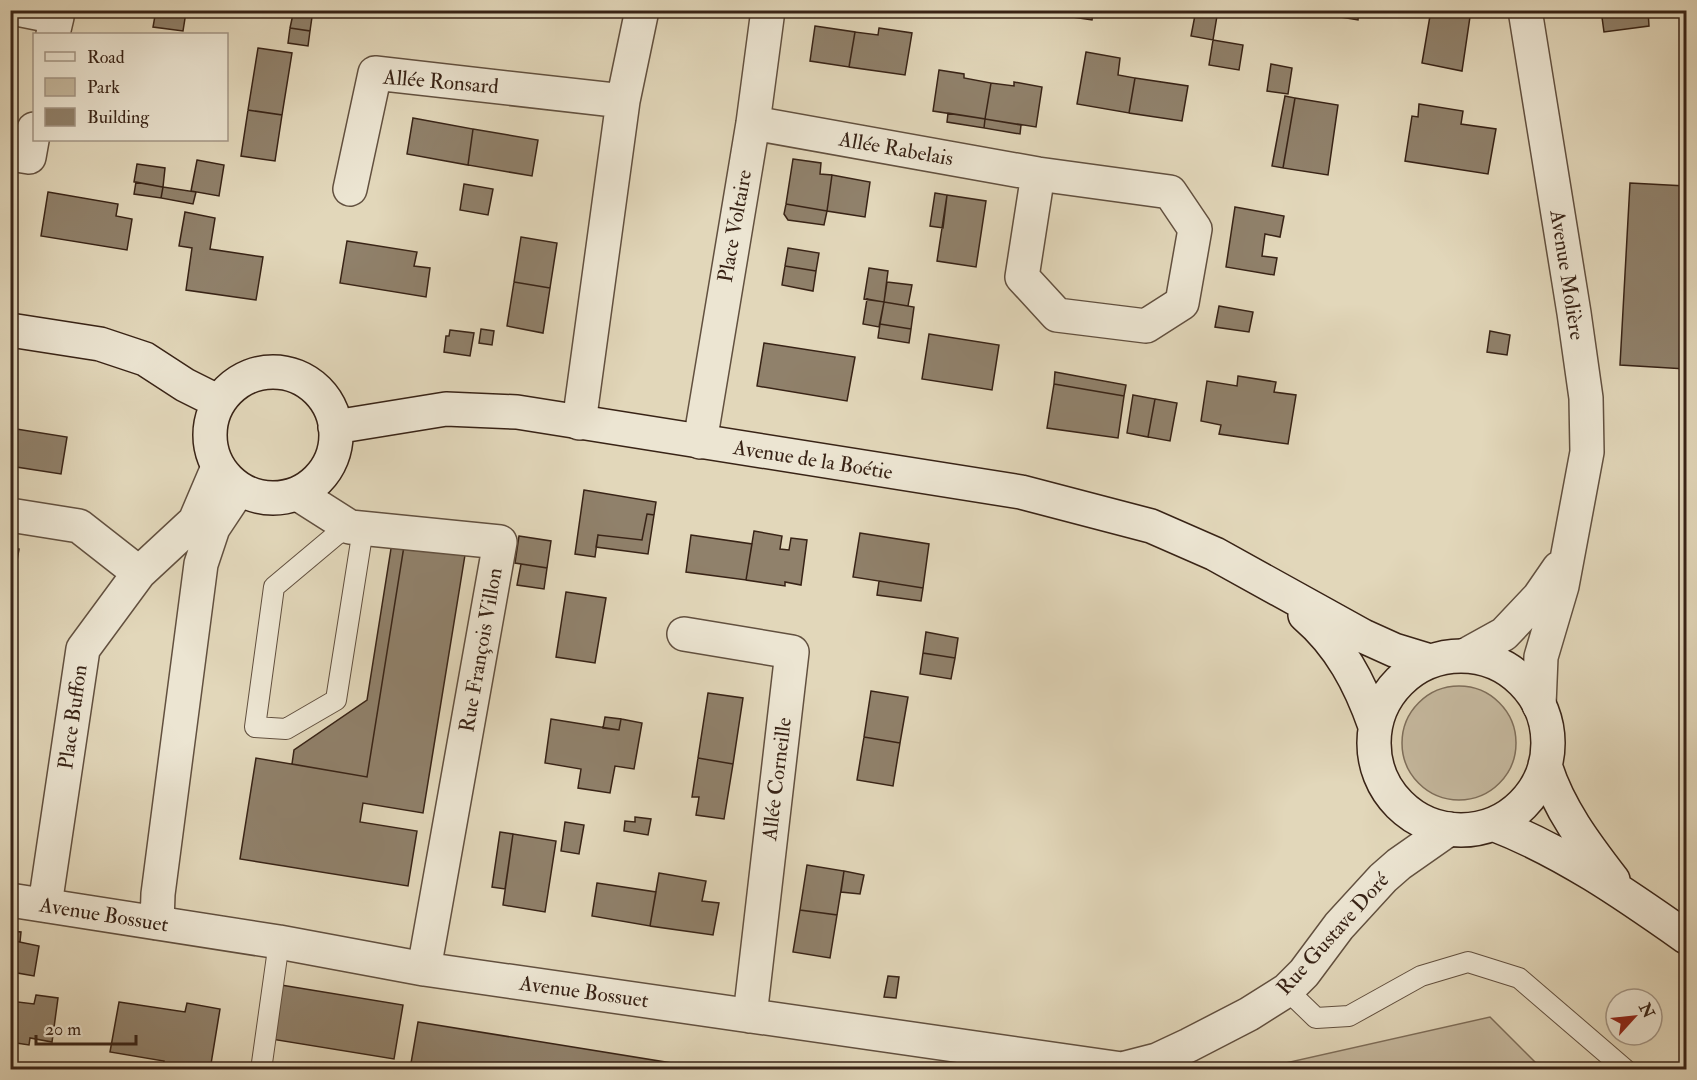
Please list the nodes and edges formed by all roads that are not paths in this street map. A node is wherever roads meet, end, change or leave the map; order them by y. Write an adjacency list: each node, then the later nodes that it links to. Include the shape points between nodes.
1 (22, 10): 5 (street, via 57,17)
2 (642, 10): 6 (street)
3 (768, 10): 7 (street, Place Voltaire)
4 (1525, 10): 21 (street, Avenue Molière, via 1586,398 1587,452)
5 (53, 33)
6 (623, 101): 11 (street, Allée Ronsard, via 375,73); 14 (street)
7 (753, 123): 10 (street, Allée Rabelais); 16 (street, Place Voltaire)
8 (33, 135): 9 (street, via 29,157)
9 (10, 154)
10 (1038, 174): 10 (street, Allée Rabelais, via 1170,192 1195,229 1182,303 1146,326 1057,315 1022,277)
11 (350, 189)
12 (10, 330): 13 (street, via 100,344 145,359)
13 (219, 402): 15 (street, via 234,385 253,375 275,372 296,376 315,388 328,406); 17 (street, via 209,434 212,451)
14 (579, 423): 15 (street, Avenue de la Boétie, via 518,412 446,409); 16 (street, Avenue de la Boétie)
15 (335, 427): 18 (street, via 335,447 328,466 315,483)
16 (700, 442): 23 (street, Avenue de la Boétie, via 1021,492 1151,526 1215,554)
17 (228, 478): 18 (street, via 257,497 278,499); 22 (street, Place Buffon, via 195,521); 35 (street, via 201,564)
18 (298, 494): 20 (street, Rue François Villon)
19 (10, 515): 22 (street, via 80,526)
20 (356, 528): 20 (lane, via 336,536 274,587 255,727 286,729 336,700); 38 (street, Rue François Villon, via 500,542)
21 (1572, 540): 25 (street, Avenue Molière, via 1558,570 1519,619 1504,634); 27 (street, Avenue Molière, via 1542,650)
22 (139, 573): 34 (street, Place Buffon, via 83,649)
23 (1274, 588): 26 (street, Avenue de la Boétie, via 1373,641); 28 (street, Avenue de la Boétie, via 1314,622 1346,661)
24 (684, 634): 40 (street, Allée Corneille, via 792,652)
25 (1466, 655): 26 (street); 27 (street, via 1509,670 1526,685)
26 (1430, 661): 28 (street, via 1405,676 1386,698)
27 (1539, 705): 29 (street, via 1546,724)
28 (1375, 726): 31 (street, via 1379,772 1390,793 1426,823)
29 (1545, 765): 30 (street, via 1534,790 1516,810); 32 (street, via 1551,785 1572,822)
30 (1494, 824): 31 (street); 32 (street, via 1547,848)
31 (1449, 829): 39 (street, Rue Gustave Doré, via 1383,878)
32 (1624, 893): 36 (street)
33 (10, 900): 34 (street, Avenue Bossuet)
34 (45, 905): 35 (street, Avenue Bossuet)
35 (157, 923): 37 (street, Avenue Bossuet)
36 (1686, 937)
37 (279, 942): 38 (street, Avenue Bossuet); 42 (lane)
38 (424, 969): 40 (street, Avenue Bossuet)
39 (1287, 990): 41 (street, Rue Gustave Doré); 43 (lane, via 1316,1018 1349,1016 1421,976 1468,962 1519,978)
40 (750, 1016): 41 (street, Avenue Bossuet, via 1122,1069)
41 (1158, 1065)
42 (261, 1070)
43 (1626, 1070)

